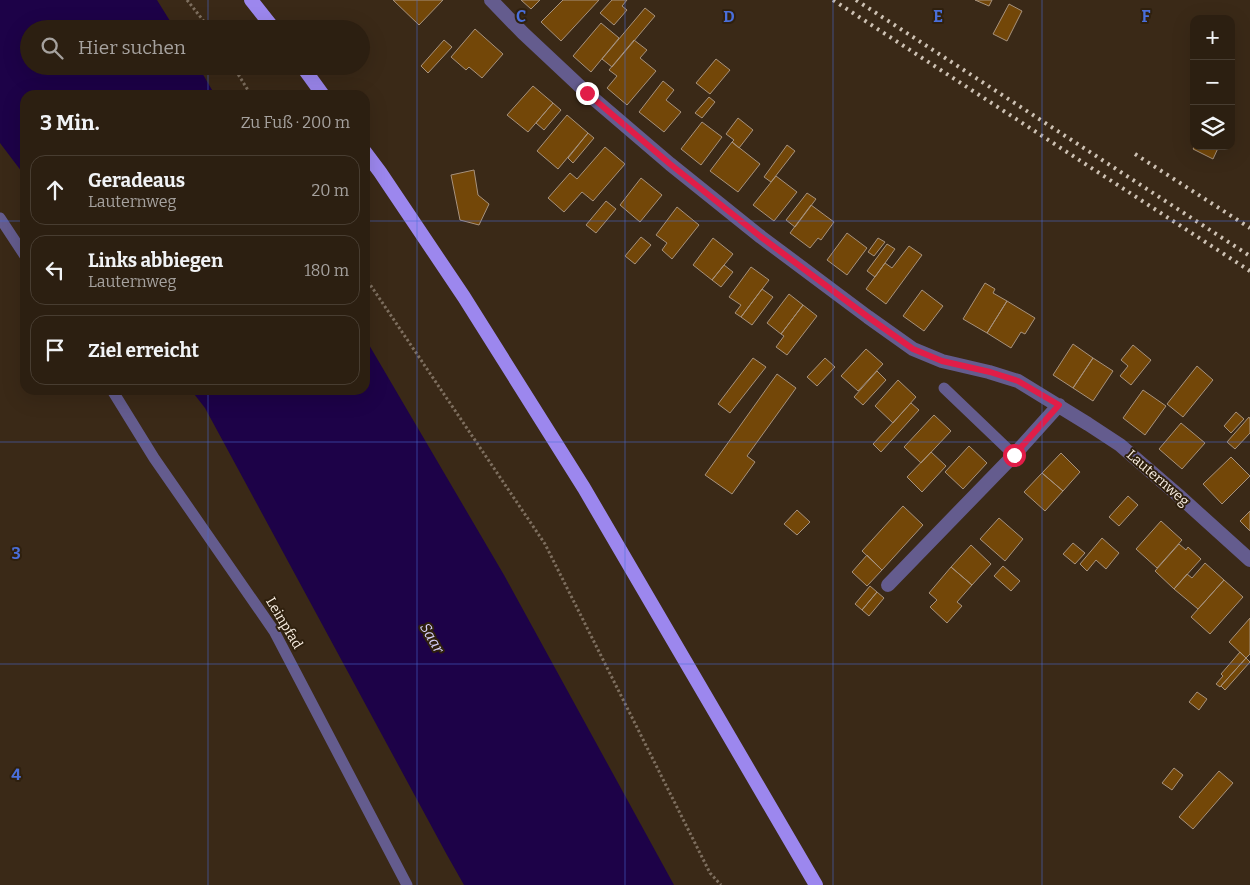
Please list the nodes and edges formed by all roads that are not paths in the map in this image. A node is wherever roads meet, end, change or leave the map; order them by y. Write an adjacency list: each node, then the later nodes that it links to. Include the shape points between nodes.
1 (251, 0): 3 (main road)
2 (491, 0): 11 (street, Lauternweg, via 587,93 670,164 875,323 913,349 942,361 1018,381)
3 (267, 20)
4 (309, 75): 5 (main road)
5 (319, 90)
6 (370, 159): 16 (main road, via 464,297 584,488)
7 (0, 218): 8 (lane)
8 (20, 248)
9 (944, 388): 12 (lane)
10 (115, 395): 15 (lane, Leinpfad, via 154,458 274,631)
11 (1059, 405): 12 (street); 13 (street, Lauternweg, via 1120,445)
12 (1014, 455): 14 (street)
13 (1250, 560)
14 (888, 585)
15 (406, 885)
16 (816, 885)

